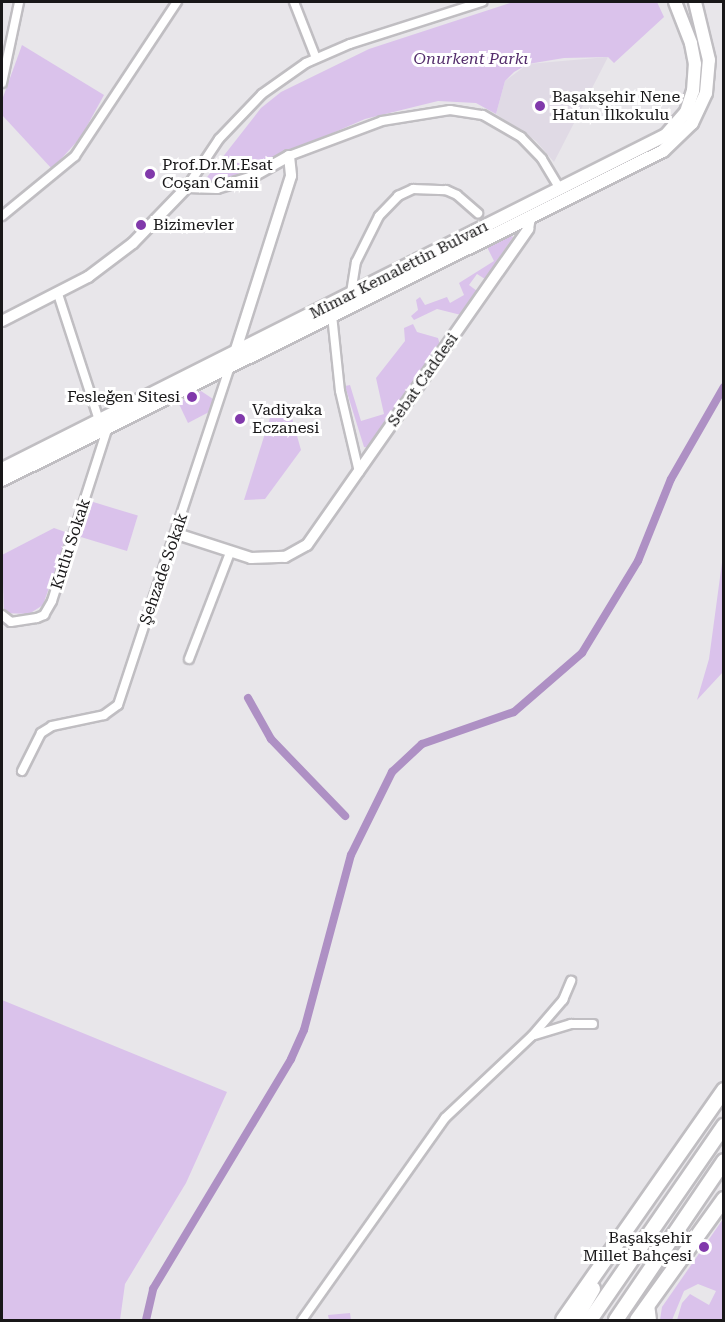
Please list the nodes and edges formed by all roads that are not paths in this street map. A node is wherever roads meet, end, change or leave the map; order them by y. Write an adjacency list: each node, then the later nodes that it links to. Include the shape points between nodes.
1 (19, 2): 8 (street)
2 (177, 2): 13 (street, via 62,170)
3 (294, 2): 7 (street)
4 (482, 2): 7 (street)
5 (675, 2): 11 (main road, Mimar Kemalettin Bulvarı, via 695,64 693,91 686,112 666,135)
6 (695, 2): 14 (main road, via 710,60 706,93 693,123 663,151)
7 (316, 58): 10 (street, via 262,94 219,139)
8 (2, 83)
9 (289, 156): 10 (street, via 250,178 217,188); 11 (street, via 382,121 450,110 483,115 521,137 542,159); 19 (street, via 291,177)
10 (187, 188): 16 (street, via 133,243)
11 (560, 189): 15 (main road, Mimar Kemalettin Bulvarı)
12 (478, 213): 15 (street, via 446,190 413,189 398,196 379,216 356,262)
13 (2, 216)
14 (530, 218): 17 (main road); 22 (street, Sebat Caddesi, via 528,229)
15 (351, 293): 17 (main road, Mimar Kemalettin Bulvarı)
16 (58, 294): 18 (street); 20 (street)
17 (332, 309): 19 (main road); 22 (street, via 340,391)
18 (2, 321)
19 (233, 359): 20 (main road); 24 (street, Şehzade Sokak)
20 (104, 424): 21 (main road); 23 (main road); 26 (street, Kutlu Sokak, via 63,572 44,615 19,622 11,622)
21 (2, 469)
22 (359, 472): 25 (street, Sebat Caddesi, via 312,540 285,557 262,559)
23 (2, 480)
24 (177, 534): 25 (street); 28 (street, Şehzade Sokak, via 118,705 104,715 52,726 34,741)
25 (230, 553): 27 (street)
26 (2, 615)
27 (189, 659)
28 (22, 771)
29 (571, 981): 31 (street, via 563,1000)
30 (593, 1024): 31 (street, via 571,1024)
31 (532, 1036): 39 (street, via 445,1118)
32 (723, 1090): 37 (highway)
33 (723, 1126): 42 (highway)
34 (723, 1161): 43 (highway)
35 (723, 1187): 38 (highway)
36 (723, 1199): 38 (highway)
37 (633, 1220): 40 (highway); 41 (highway)
38 (649, 1304): 44 (highway); 45 (street)
39 (302, 1320)
40 (563, 1320)
41 (575, 1320)
42 (590, 1320)
43 (616, 1320)
44 (637, 1320)
45 (651, 1320)

